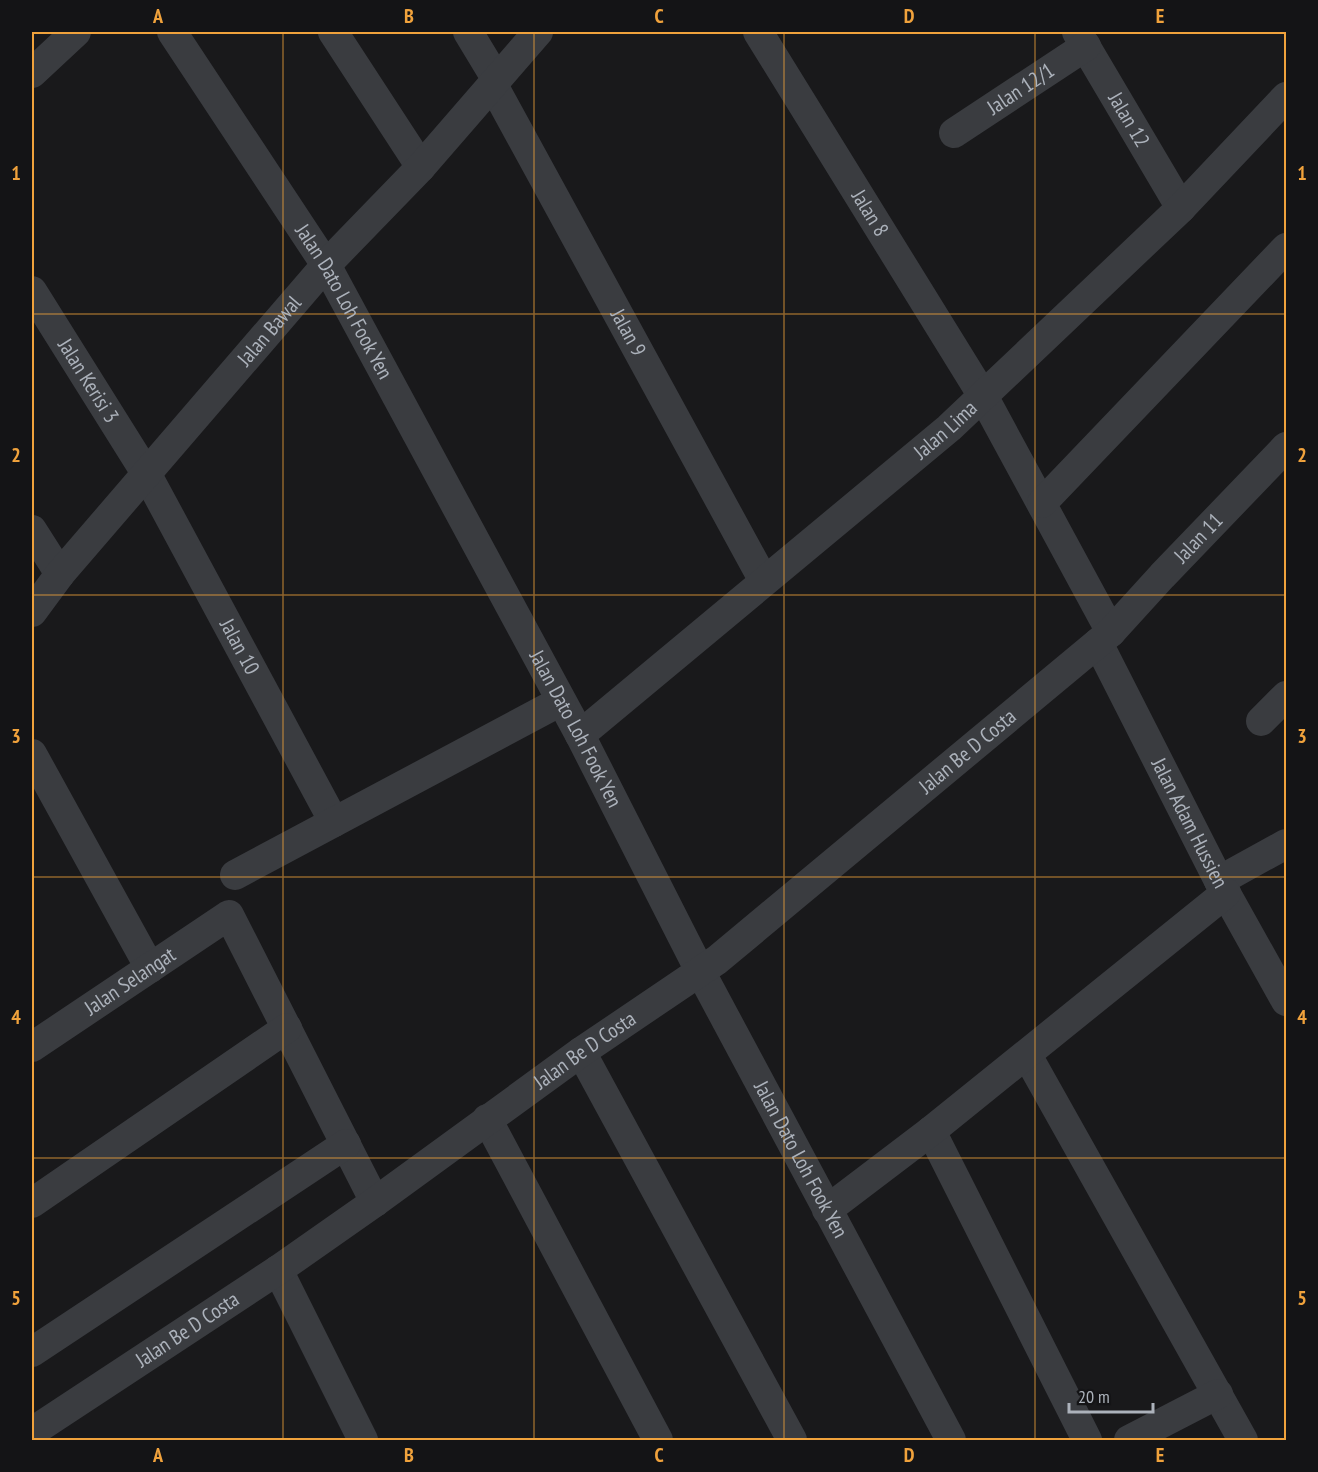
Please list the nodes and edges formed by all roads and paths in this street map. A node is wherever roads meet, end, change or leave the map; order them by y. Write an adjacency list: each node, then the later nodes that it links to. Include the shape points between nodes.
1 (76, 32): 8 (street)
2 (172, 32): 15 (street, Jalan Dato Loh Fook Yen)
3 (333, 32): 12 (street)
4 (468, 32): 9 (street, Jalan 9)
5 (538, 32): 9 (street, Jalan Bawal)
6 (758, 32): 17 (street, Jalan 8)
7 (1082, 39): 11 (street, Jalan 12/1); 13 (street, Jalan 12)
8 (32, 73)
9 (495, 82): 12 (street, Jalan Bawal); 23 (street, Jalan 9)
10 (1287, 97): 13 (street, Jalan Lima)
11 (954, 133)
12 (421, 167): 15 (street, Jalan Bawal)
13 (1181, 208): 17 (street, Jalan Lima)
14 (1287, 248): 20 (street)
15 (326, 264): 19 (street, Jalan Bawal); 27 (street, Jalan Dato Loh Fook Yen)
16 (32, 291): 19 (street, Jalan Kerisi 3)
17 (983, 396): 20 (street, Jalan 8); 23 (street, Jalan Lima)
18 (1287, 447): 25 (street, Jalan 11)
19 (146, 473): 22 (street, Jalan Bawal); 31 (street, Jalan 10)
20 (1042, 503): 25 (street, Jalan Adam Hussien)
21 (32, 530): 22 (street)
22 (60, 574): 24 (street, Jalan Bawal)
23 (764, 581): 29 (street, Jalan Lima)
24 (32, 612)
25 (1105, 637): 34 (street, Jalan Adam Hussien); 36 (street, Jalan Be D Costa)
26 (1287, 696): 28 (street)
27 (561, 702): 29 (street, Jalan Dato Loh Fook Yen); 31 (street)
28 (1262, 722)
29 (580, 735): 36 (street, Jalan Dato Loh Fook Yen)
30 (32, 754): 35 (street)
31 (334, 822): 33 (street)
32 (1287, 844): 34 (street)
33 (235, 875)
34 (1223, 887): 37 (street, Jalan Adam Hussien); 41 (street)
35 (150, 968): 38 (street, Jalan Selangat, via 229,915); 39 (street, Jalan Selangat)
36 (700, 971): 40 (street, Jalan Be D Costa); 47 (street, Jalan Dato Loh Fook Yen)
37 (1282, 984)
38 (287, 1028): 44 (street); 46 (street)
39 (32, 1047)
40 (581, 1052): 42 (street, Jalan Be D Costa); 55 (street)
41 (1027, 1055): 43 (street); 50 (street)
42 (487, 1119): 45 (street, Jalan Be D Costa); 54 (street)
43 (931, 1131): 47 (street); 56 (street)
44 (346, 1144): 45 (street); 49 (street)
45 (375, 1202): 48 (street, Jalan Be D Costa)
46 (32, 1203)
47 (828, 1210): 52 (street, Jalan Dato Loh Fook Yen)
48 (278, 1270): 51 (street, Jalan Be D Costa); 53 (street)
49 (32, 1352)
50 (1218, 1394): 57 (street); 58 (street)
51 (32, 1432)
52 (942, 1438)
53 (363, 1440)
54 (658, 1440)
55 (792, 1440)
56 (1086, 1440)
57 (1129, 1440)
58 (1243, 1440)

